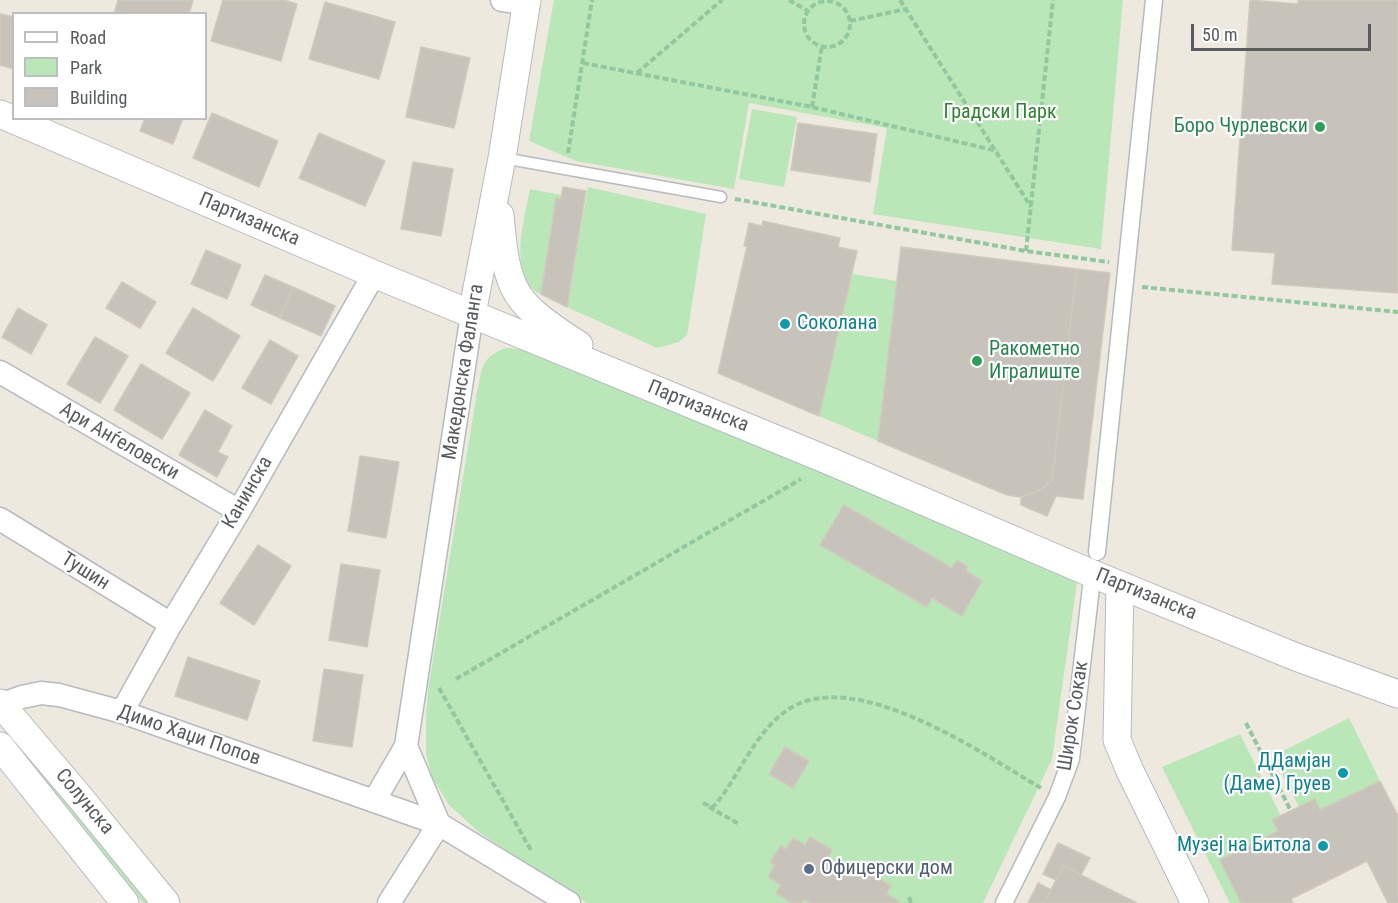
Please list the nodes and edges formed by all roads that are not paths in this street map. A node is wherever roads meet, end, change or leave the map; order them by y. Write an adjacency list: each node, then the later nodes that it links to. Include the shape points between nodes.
1 (1154, 0): 13 (street)
2 (518, 1): 4 (street, Македонска Фаланга)
3 (14, 120): 7 (street, Партизанска)
4 (502, 158): 5 (street, Македонска Фаланга); 6 (lane)
5 (498, 185): 8 (street, Македонска Фаланга); 10 (street, via 504,259 518,296 544,322)
6 (721, 197)
7 (374, 273): 8 (street, Партизанска); 11 (street, Канинска)
8 (472, 314): 10 (street, Партизанска); 21 (street, Македонска Фаланга)
9 (0, 372): 11 (street, Ари Анѓеловски)
10 (633, 380): 14 (street, Партизанска)
11 (239, 511): 16 (street, Канинска)
12 (0, 519): 16 (street, Тушин)
13 (1097, 552)
14 (1120, 585): 17 (street, Партизанска); 29 (street, via 1117,740)
15 (1091, 587): 28 (street, Широк Сокак, via 1071,759 1057,797)
16 (171, 624): 19 (street, Канинска)
17 (1398, 694)
18 (0, 704): 19 (street, Димо Хаџи Попов, via 41,693 59,694); 25 (street, Солунска)
19 (122, 712): 22 (street, Димо Хаџи Попов)
20 (0, 746): 24 (street, Солунска)
21 (406, 746): 22 (street, Македонска Фаланга); 23 (street)
22 (374, 801): 23 (street)
23 (439, 824): 26 (street); 27 (street)
24 (125, 903)
25 (166, 903)
26 (389, 903)
27 (569, 903)
28 (1004, 903)
29 (1195, 903)

